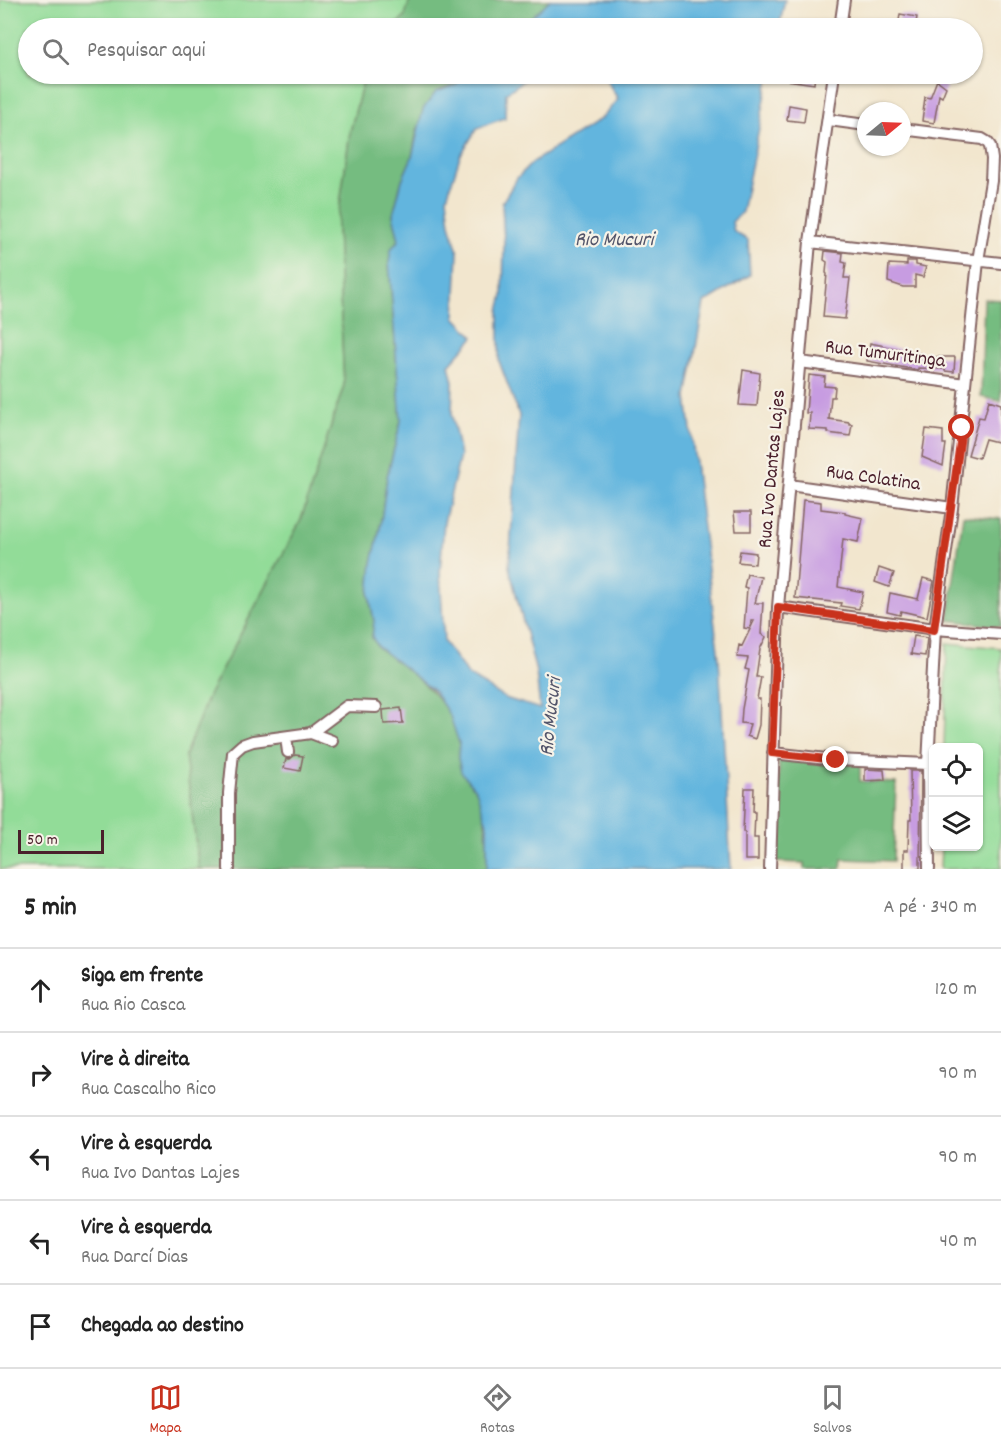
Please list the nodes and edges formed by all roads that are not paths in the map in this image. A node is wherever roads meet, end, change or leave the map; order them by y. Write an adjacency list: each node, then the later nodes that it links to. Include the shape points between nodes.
1 (844, 0): 2 (street)
2 (841, 18)
3 (833, 84): 4 (street, Rua Ivo Dantas Lajes)
4 (829, 120): 5 (street); 7 (street, Rua Ivo Dantas Lajes)
5 (857, 123)
6 (911, 130): 8 (street, via 982,139 990,146 991,181)
7 (810, 242): 8 (street); 10 (street, Rua Ivo Dantas Lajes)
8 (978, 261): 9 (street); 11 (street)
9 (1001, 262)
10 (800, 362): 11 (street, Rua Tumuritinga); 12 (street, Rua Ivo Dantas Lajes)
11 (965, 384): 13 (street)
12 (789, 485): 13 (street, Rua Colatina); 14 (street, Rua Ivo Dantas Lajes)
13 (952, 508): 15 (street)
14 (778, 607): 15 (street); 22 (street, Rua Ivo Dantas Lajes)
15 (934, 630): 16 (street); 23 (street)
16 (1001, 634)
17 (376, 707): 18 (street, via 347,706)
18 (311, 734): 19 (street); 20 (street)
19 (286, 737): 21 (street); 24 (street, via 254,741 234,753 229,794)
20 (332, 741)
21 (288, 752)
22 (772, 753): 23 (street); 25 (street, Rua Ivo Dantas Lajes)
23 (928, 764): 26 (street)
24 (230, 869)
25 (770, 869)
26 (929, 869)

